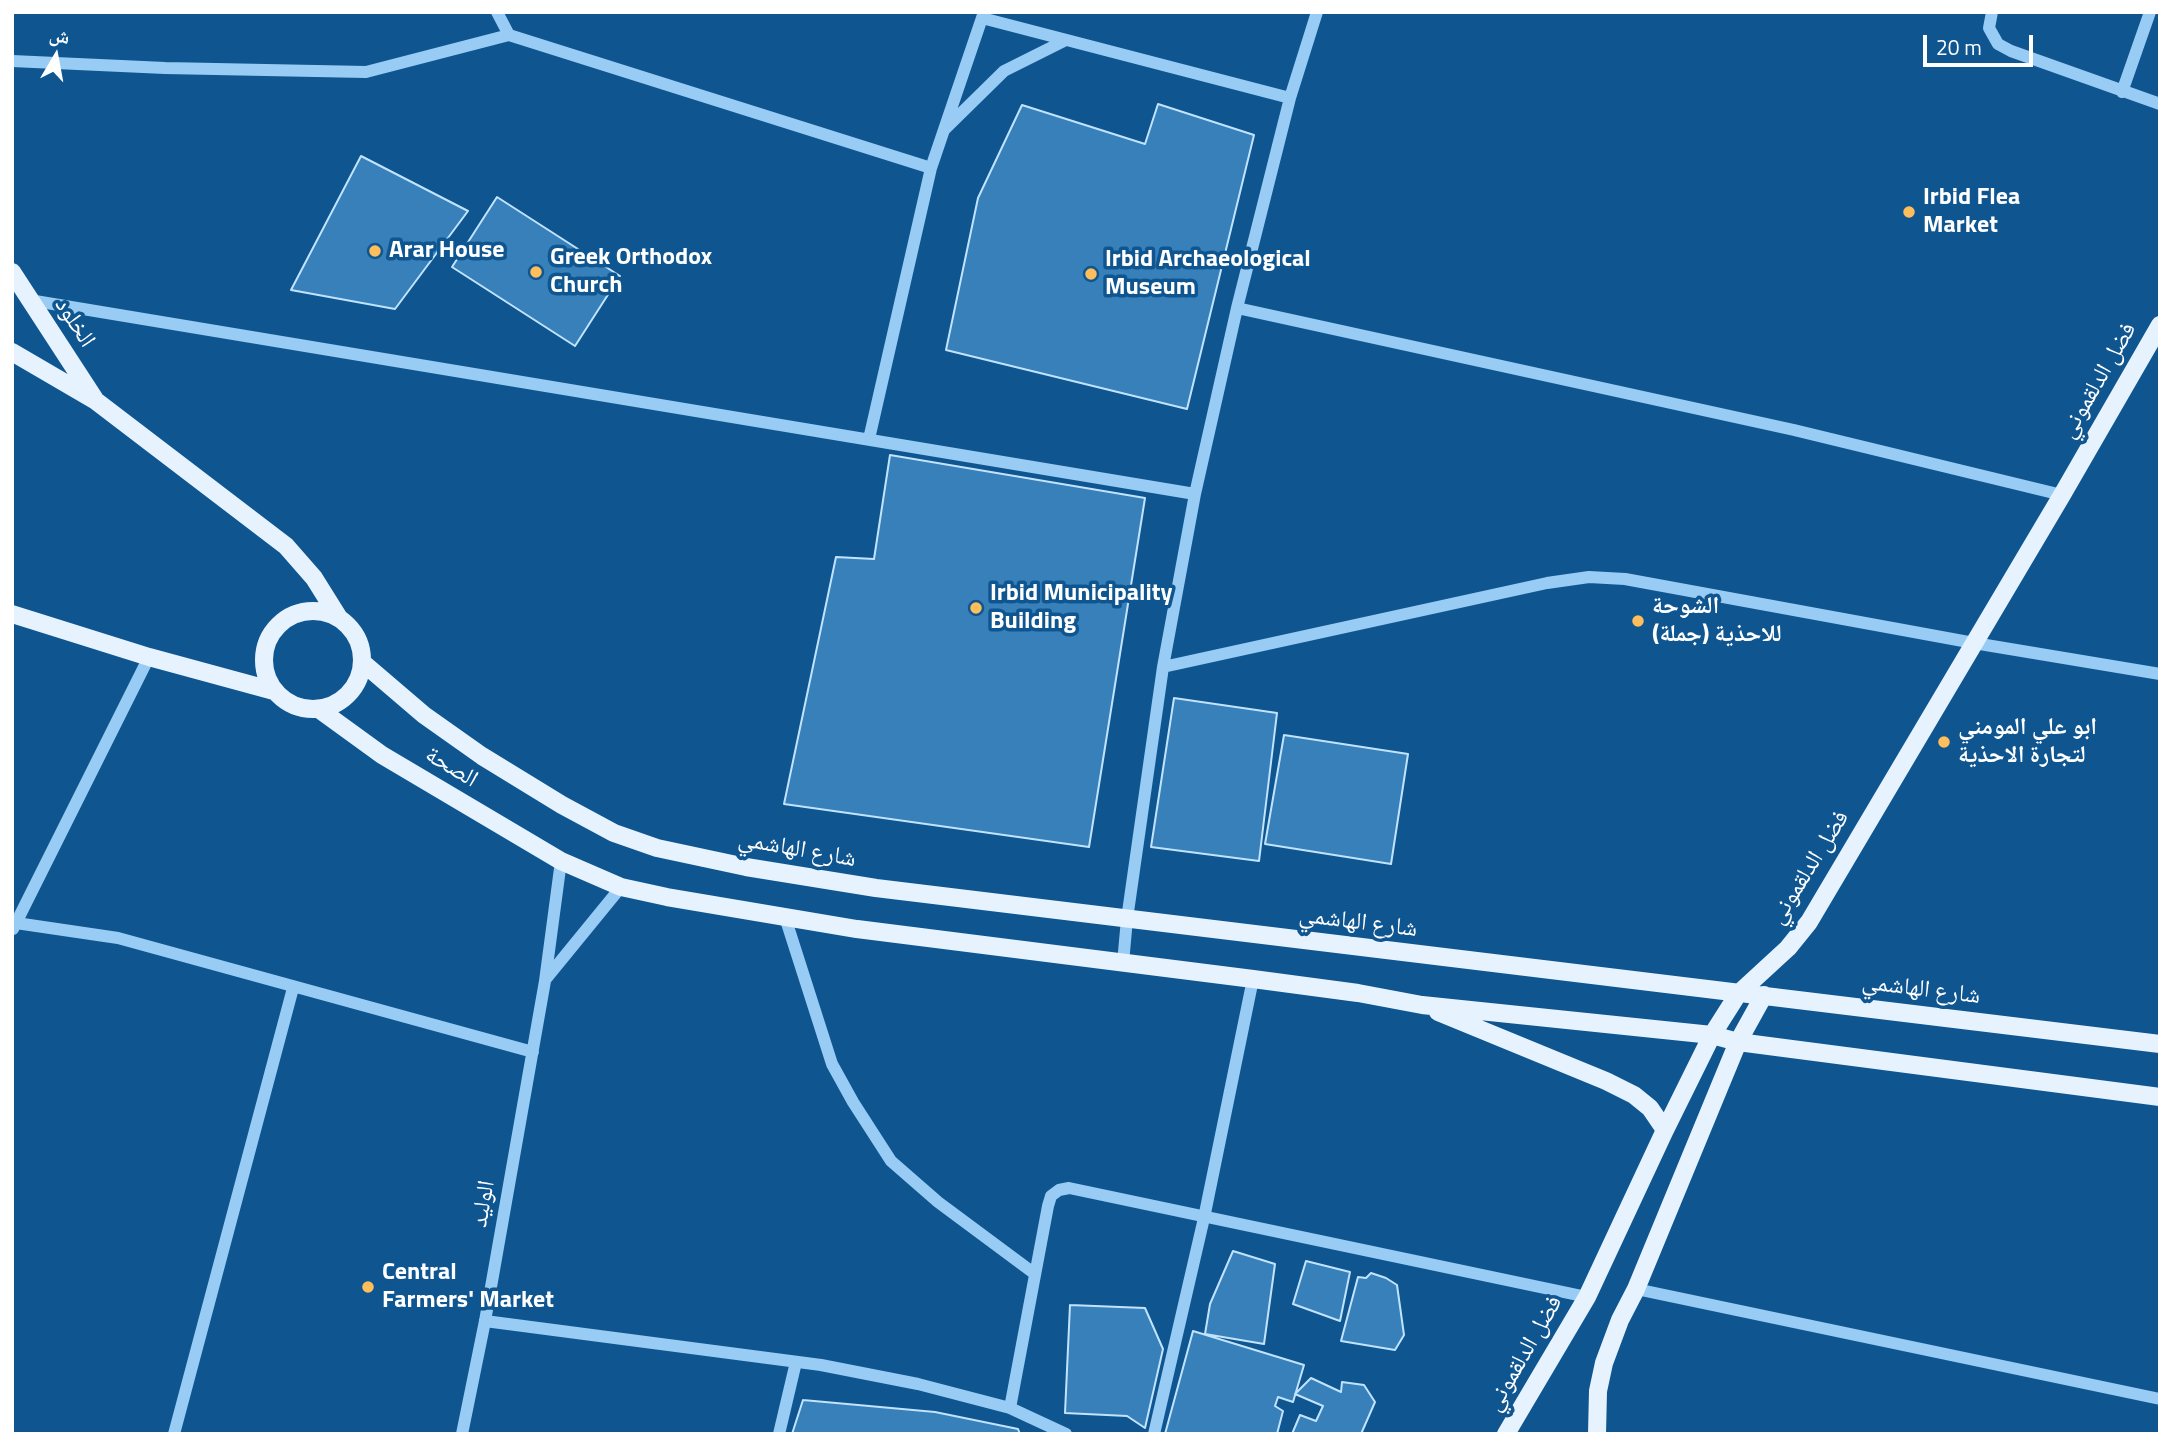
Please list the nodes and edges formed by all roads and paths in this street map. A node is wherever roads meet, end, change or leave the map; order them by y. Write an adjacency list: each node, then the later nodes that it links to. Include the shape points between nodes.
1 (497, 12): 6 (street)
2 (1317, 12): 10 (street)
3 (1992, 12): 9 (street, via 1989,28 1998,44)
4 (2150, 12): 9 (street)
5 (983, 15): 7 (street); 12 (street)
6 (509, 35): 8 (street, via 366,72); 13 (street)
7 (1066, 40): 10 (street); 12 (street, via 1004,71)
8 (12, 61)
9 (2122, 92): 11 (street)
10 (1290, 98): 16 (street)
11 (2160, 104)
12 (943, 131): 13 (street)
13 (931, 168): 21 (street)
14 (12, 272): 15 (main road, الخلود)
15 (29, 300): 20 (main road, الخلود); 21 (street)
16 (1237, 308): 22 (street); 23 (street, via 1794,430)
17 (2160, 325): 18 (main road, فضل الدلقموني)
18 (2153, 350): 23 (main road, فضل الدلقموني)
19 (12, 352): 20 (main road)
20 (96, 401): 25 (main road, via 286,547 314,578)
21 (869, 439): 22 (street)
22 (1195, 494): 29 (street)
23 (2062, 495): 26 (main road, فضل الدلقموني)
24 (12, 614): 27 (main road)
25 (339, 618): 28 (main road, via 360,645); 31 (main road, via 305,612 275,627 262,659)
26 (1974, 643): 29 (street, via 1625,579 1589,577); 30 (street); 42 (main road, فضل الدلقموني, via 1809,922)
27 (149, 657): 31 (main road); 37 (street)
28 (362, 662): 32 (main road, via 350,694); 36 (main road, شارع الهاشمي, via 472,749 614,833 657,848 876,888)
29 (1163, 667): 36 (street)
30 (2160, 674)
31 (274, 691): 32 (main road, via 286,703)
32 (320, 710): 33 (main road, الصحة, via 382,755)
33 (561, 862): 34 (main road); 40 (street, الوليد)
34 (621, 887): 35 (main road); 40 (street, الوليد)
35 (785, 917): 38 (main road); 52 (street, via 832,1064 891,1161 937,1202)
36 (1127, 919): 38 (street); 42 (main road, شارع الهاشمي)
37 (14, 926): 41 (street, via 118,938)
38 (1123, 963): 39 (main road)
39 (1253, 979): 44 (main road); 51 (street)
40 (545, 981): 48 (street, الوليد)
41 (293, 988): 48 (street); 59 (street)
42 (1738, 994): 43 (main road, شارع الهاشمي); 45 (main road, فضل الدلقموني)
43 (1764, 995): 46 (main road); 47 (main road, شارع الهاشمي)
44 (1422, 1005): 45 (main road); 50 (main road, via 1625,1090 1650,1108)
45 (1712, 1035): 46 (main road); 50 (main road, فضل الدلقموني)
46 (1738, 1042): 49 (main road); 53 (main road)
47 (2160, 1044)
48 (533, 1052): 55 (street, الوليد)
49 (2160, 1097)
50 (1665, 1130): 54 (main road, فضل الدلقموني)
51 (1204, 1218): 52 (street, via 1069,1188 1059,1190 1048,1206); 54 (street); 63 (street)
52 (1035, 1274): 58 (street)
53 (1636, 1289): 57 (street); 65 (main road, via 1604,1363)
54 (1587, 1297): 64 (main road, فضل الدلقموني)
55 (485, 1321): 56 (street); 60 (street, الوليد)
56 (796, 1362): 58 (street, via 918,1384); 61 (street)
57 (2160, 1399)
58 (1010, 1408): 62 (street)
59 (174, 1434)
60 (462, 1434)
61 (779, 1434)
62 (1066, 1434)
63 (1154, 1434)
64 (1506, 1434)
65 (1597, 1434)

